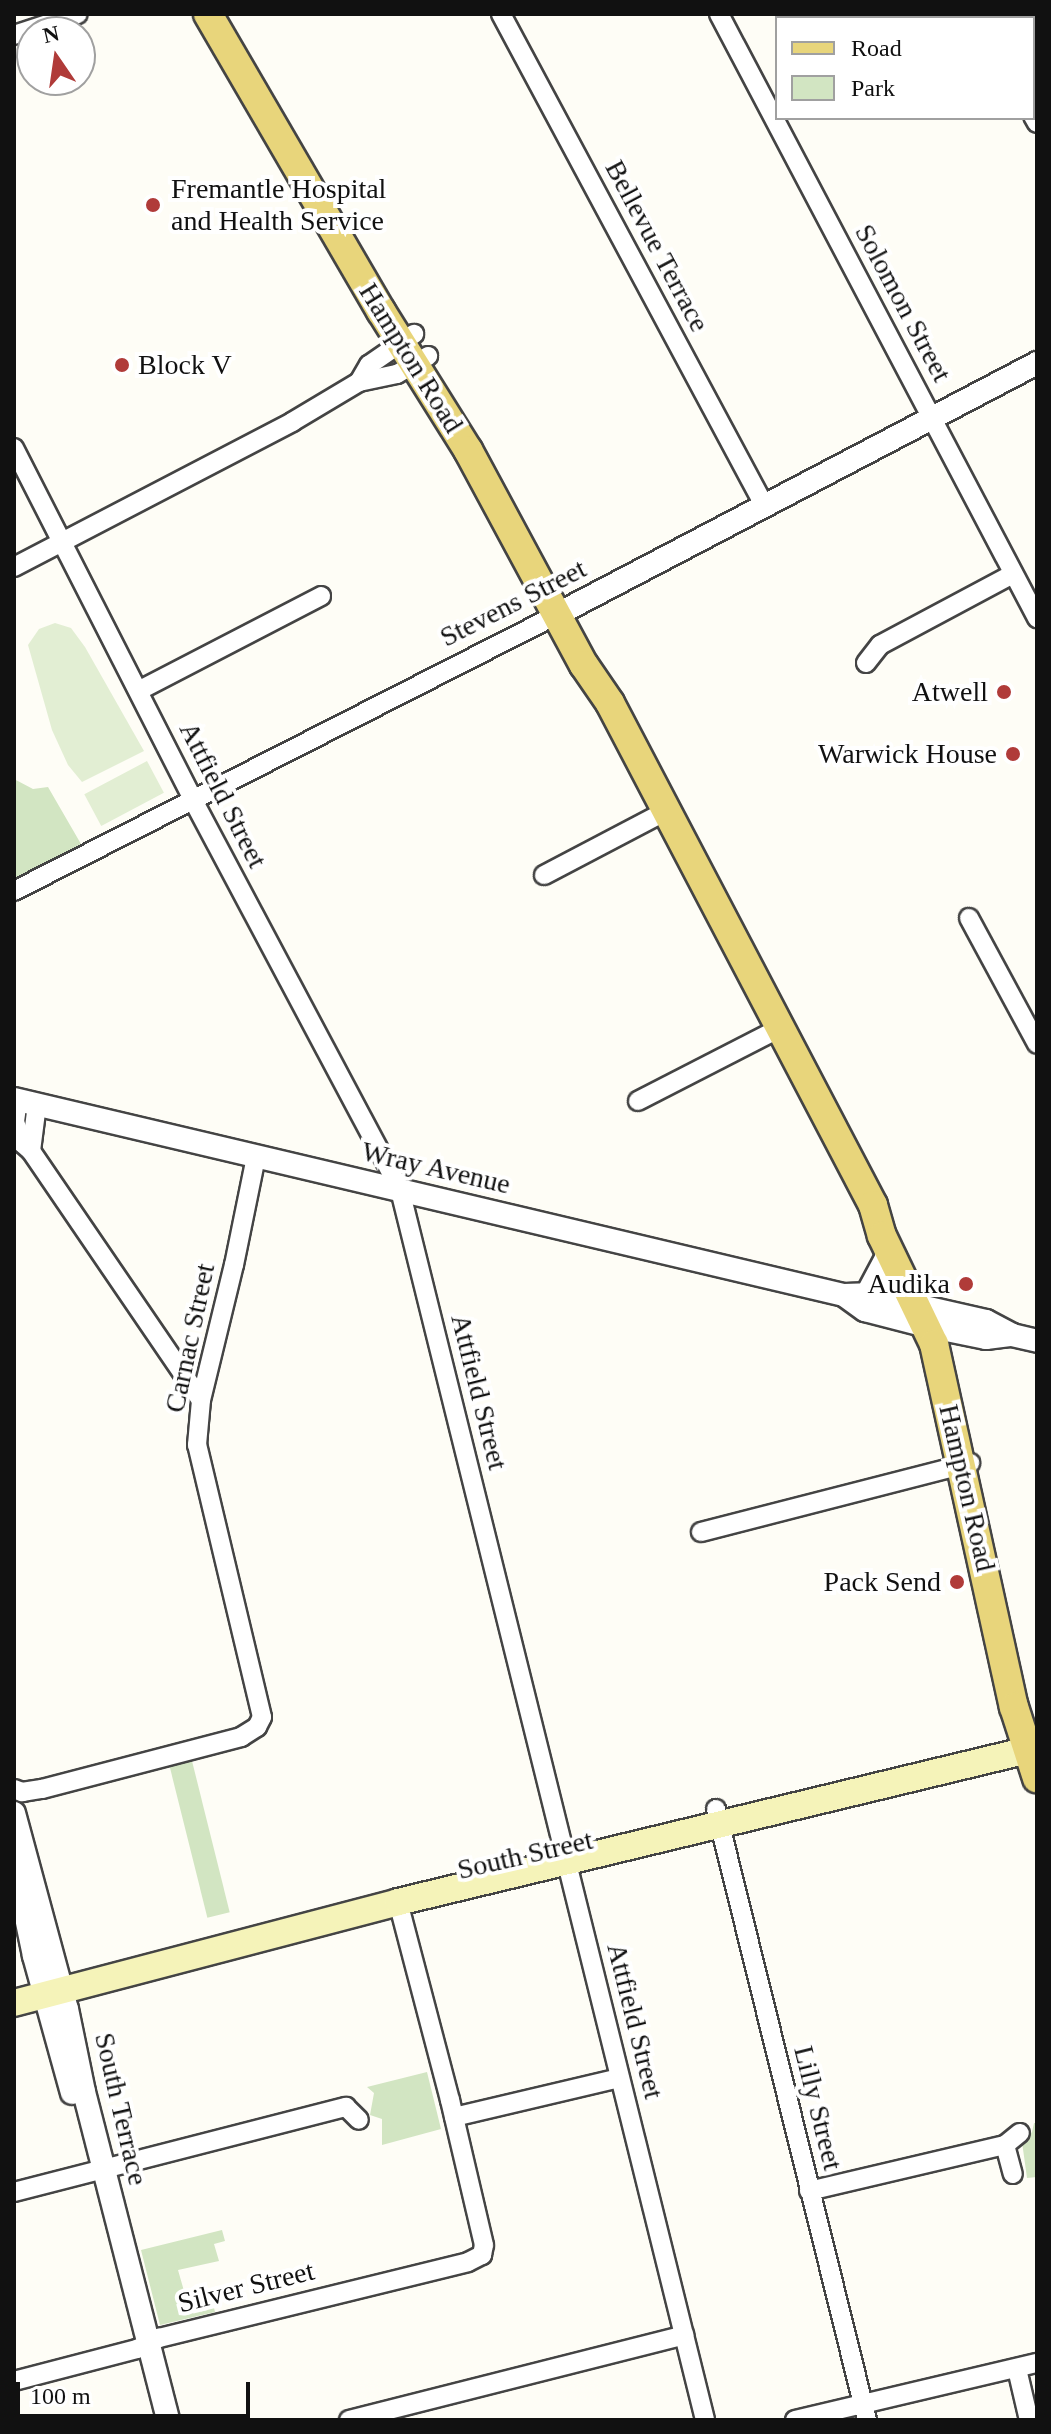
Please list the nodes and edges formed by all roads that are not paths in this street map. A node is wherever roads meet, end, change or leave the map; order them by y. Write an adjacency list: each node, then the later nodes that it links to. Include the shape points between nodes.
1 (78, 14): 6 (street)
2 (208, 14): 7 (main road, Hampton Road)
3 (228, 14): 7 (main road, Hampton Road)
4 (501, 14): 11 (street, Bellevue Terrace)
5 (719, 14): 9 (street, Solomon Street)
6 (14, 35)
7 (414, 349): 12 (street, via 379,380 359,382); 16 (main road, Hampton Road)
8 (1037, 363): 9 (street, Stevens Street)
9 (932, 418): 11 (street, Stevens Street); 14 (street, Solomon Street)
10 (14, 448): 12 (street, Attfield Street)
11 (764, 505): 16 (street, Stevens Street)
12 (62, 541): 13 (street); 19 (street, Attfield Street)
13 (14, 567)
14 (1013, 574): 17 (street, Solomon Street); 18 (street, via 880,645)
15 (321, 596): 19 (street)
16 (563, 611): 20 (street, Stevens Street); 21 (main road, Hampton Road, via 591,652 610,703)
17 (1037, 618)
18 (866, 663)
19 (140, 690): 20 (street, Attfield Street)
20 (194, 802): 23 (street, Stevens Street); 30 (street, Attfield Street)
21 (666, 811): 22 (street); 25 (main road, Hampton Road)
22 (544, 875)
23 (14, 891)
24 (969, 918): 26 (street)
25 (780, 1028): 28 (street); 31 (main road, Hampton Road)
26 (1037, 1044)
27 (23, 1101): 29 (street, Wray Avenue); 37 (street, via 17,1134)
28 (638, 1101)
29 (256, 1157): 30 (street, Wray Avenue); 37 (street, Carnac Street)
30 (400, 1190): 34 (street, Wray Avenue); 45 (street, Attfield Street)
31 (873, 1205): 32 (main road, Hampton Road); 35 (main road, Hampton Road, via 896,1229)
32 (887, 1245): 33 (street, via 886,1259); 35 (main road, Hampton Road)
33 (867, 1294): 34 (street, Wray Avenue); 35 (street, Wray Avenue)
34 (844, 1295): 35 (street, Wray Avenue, via 865,1310)
35 (933, 1318): 36 (street, Wray Avenue, via 986,1321); 38 (main road, Hampton Road)
36 (1037, 1341)
37 (201, 1400): 42 (street, Carnac Street, via 197,1445 262,1717 241,1737 42,1789)
38 (967, 1464): 39 (street); 40 (main road, Hampton Road)
39 (701, 1532)
40 (1032, 1735): 41 (main road, Hampton Road); 44 (main road, South Street)
41 (1037, 1778)
42 (14, 1789)
43 (14, 1813): 49 (street, South Terrace)
44 (718, 1817): 45 (main road, South Street); 56 (street, Lilly Street)
45 (565, 1854): 47 (main road, South Street); 49 (main road, South Street); 51 (street, Attfield Street)
46 (14, 1860): 49 (street, South Terrace)
47 (398, 1902): 49 (main road, South Street); 52 (street)
48 (14, 1985): 49 (main road, South Street)
49 (51, 1985): 50 (main road, South Street); 54 (street, South Terrace)
50 (14, 2003)
51 (619, 2078): 52 (street); 58 (street, Attfield Street)
52 (454, 2117): 59 (street, Silver Street, via 482,2255)
53 (359, 2120): 54 (street, via 346,2107)
54 (98, 2170): 57 (street); 59 (street, South Terrace)
55 (1013, 2174): 56 (street, via 1012,2139)
56 (809, 2191): 63 (street, Lilly Street)
57 (14, 2192)
58 (684, 2335): 66 (street); 67 (street, Attfield Street)
59 (142, 2345): 62 (street, Silver Street); 64 (street, South Terrace); 65 (street, South Terrace)
60 (1037, 2363): 61 (street)
61 (1017, 2369): 63 (street); 69 (street)
62 (14, 2381)
63 (865, 2412): 68 (street)
64 (155, 2420)
65 (168, 2420)
66 (349, 2420)
67 (705, 2420)
68 (795, 2420)
69 (1029, 2420)

